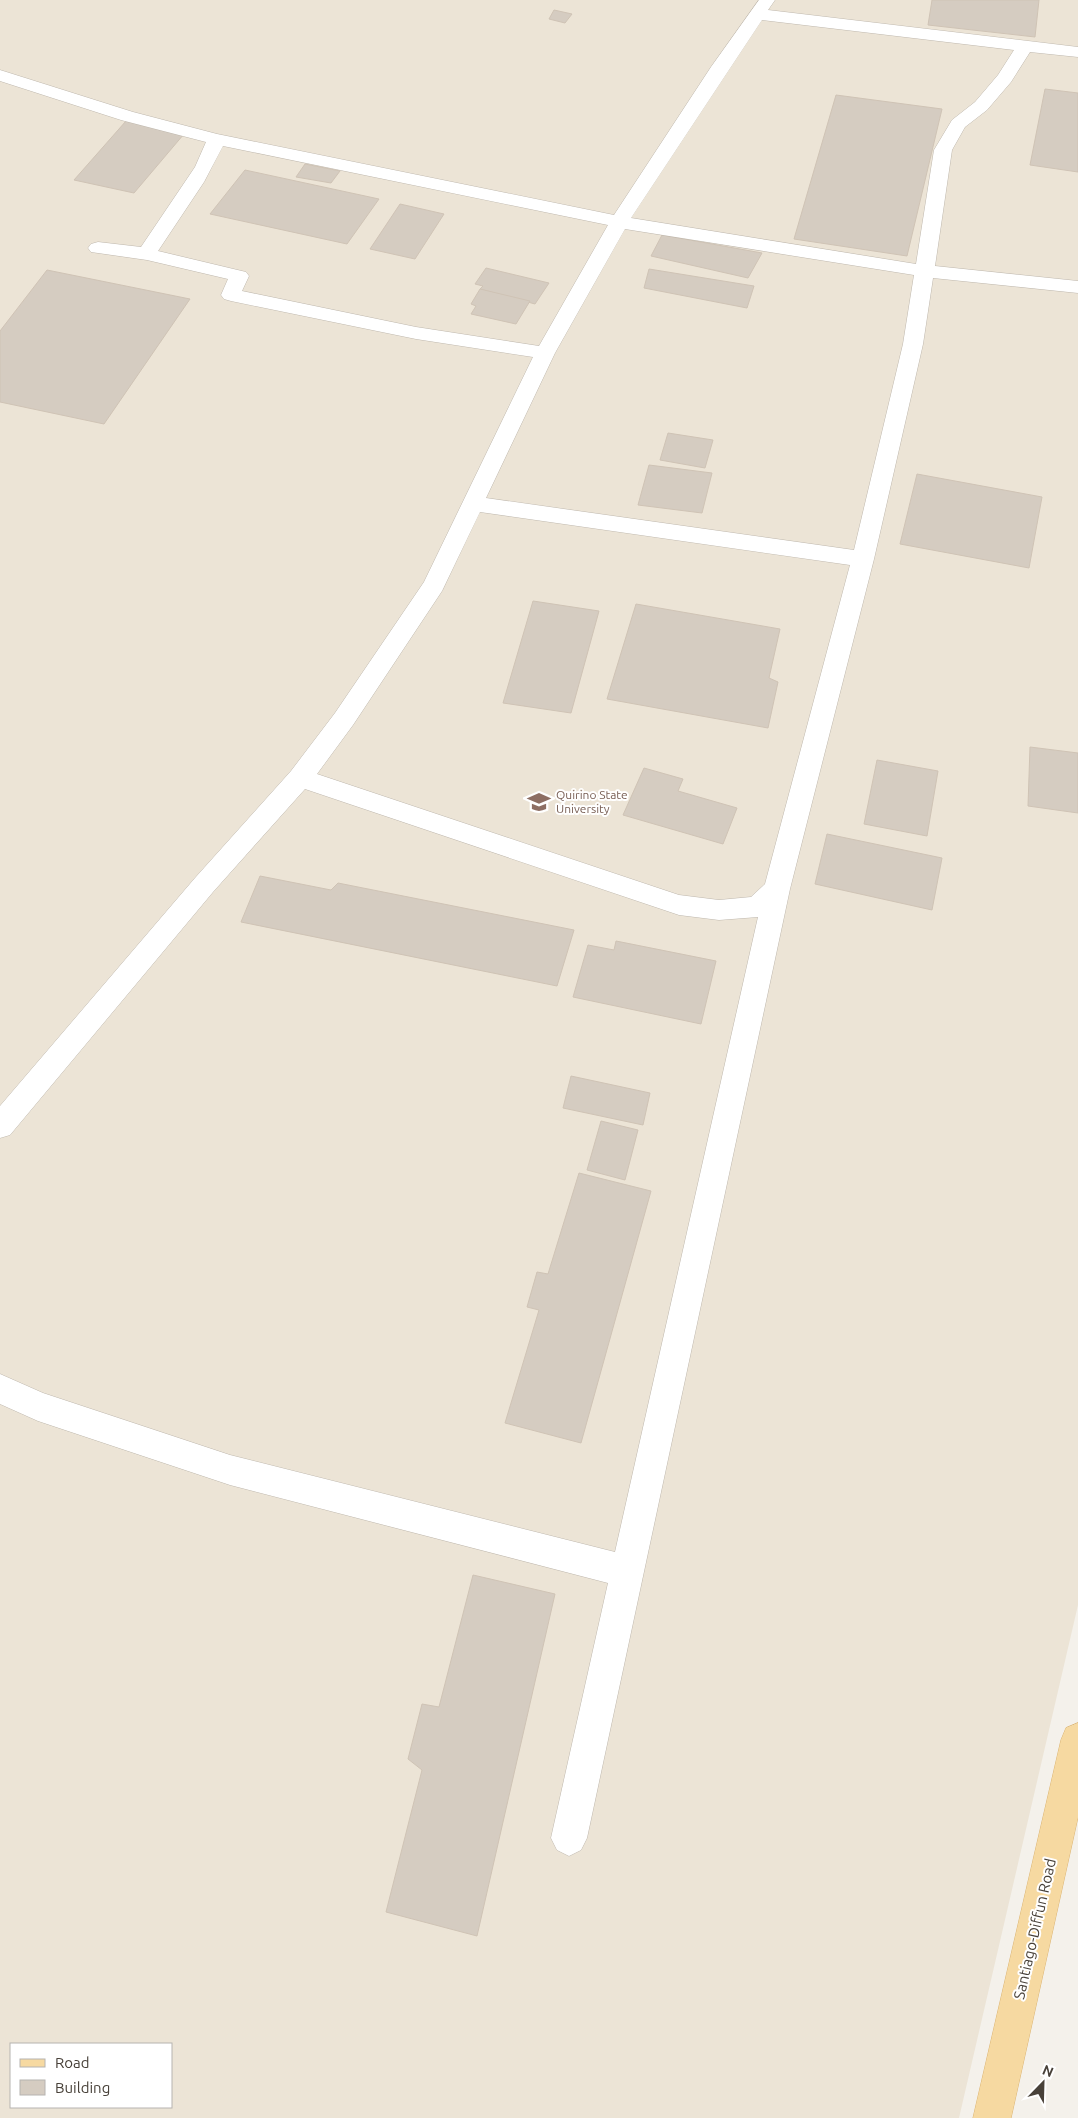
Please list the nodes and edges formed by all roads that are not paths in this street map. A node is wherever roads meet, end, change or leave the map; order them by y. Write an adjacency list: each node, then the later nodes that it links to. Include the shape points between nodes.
1 (762, 7): 2 (lane); 6 (lane)
2 (1024, 47): 3 (lane); 9 (lane, via 999,85 981,106 958,124 944,150)
3 (1078, 52)
4 (0, 76): 5 (lane, via 127,116)
5 (216, 138): 6 (lane); 8 (lane, via 203,167)
6 (619, 222): 9 (lane); 11 (lane)
7 (98, 248): 8 (lane)
8 (147, 254): 11 (lane, via 239,276 231,295 416,333)
9 (925, 271): 10 (lane); 13 (lane, via 913,344)
10 (1078, 287)
11 (545, 353): 12 (lane)
12 (474, 504): 13 (lane); 14 (lane, via 434,585)
13 (863, 559): 15 (lane)
14 (300, 778): 15 (lane, via 679,905 719,910 757,907); 16 (lane, via 204,885)
15 (777, 889): 18 (lane)
16 (0, 1126)
17 (0, 1389): 18 (lane, via 38,1406 230,1470)
18 (628, 1572): 20 (lane)
19 (1078, 1740): 21 (main road, Santiago-Diffun Road)
20 (570, 1838)
21 (992, 2118)

